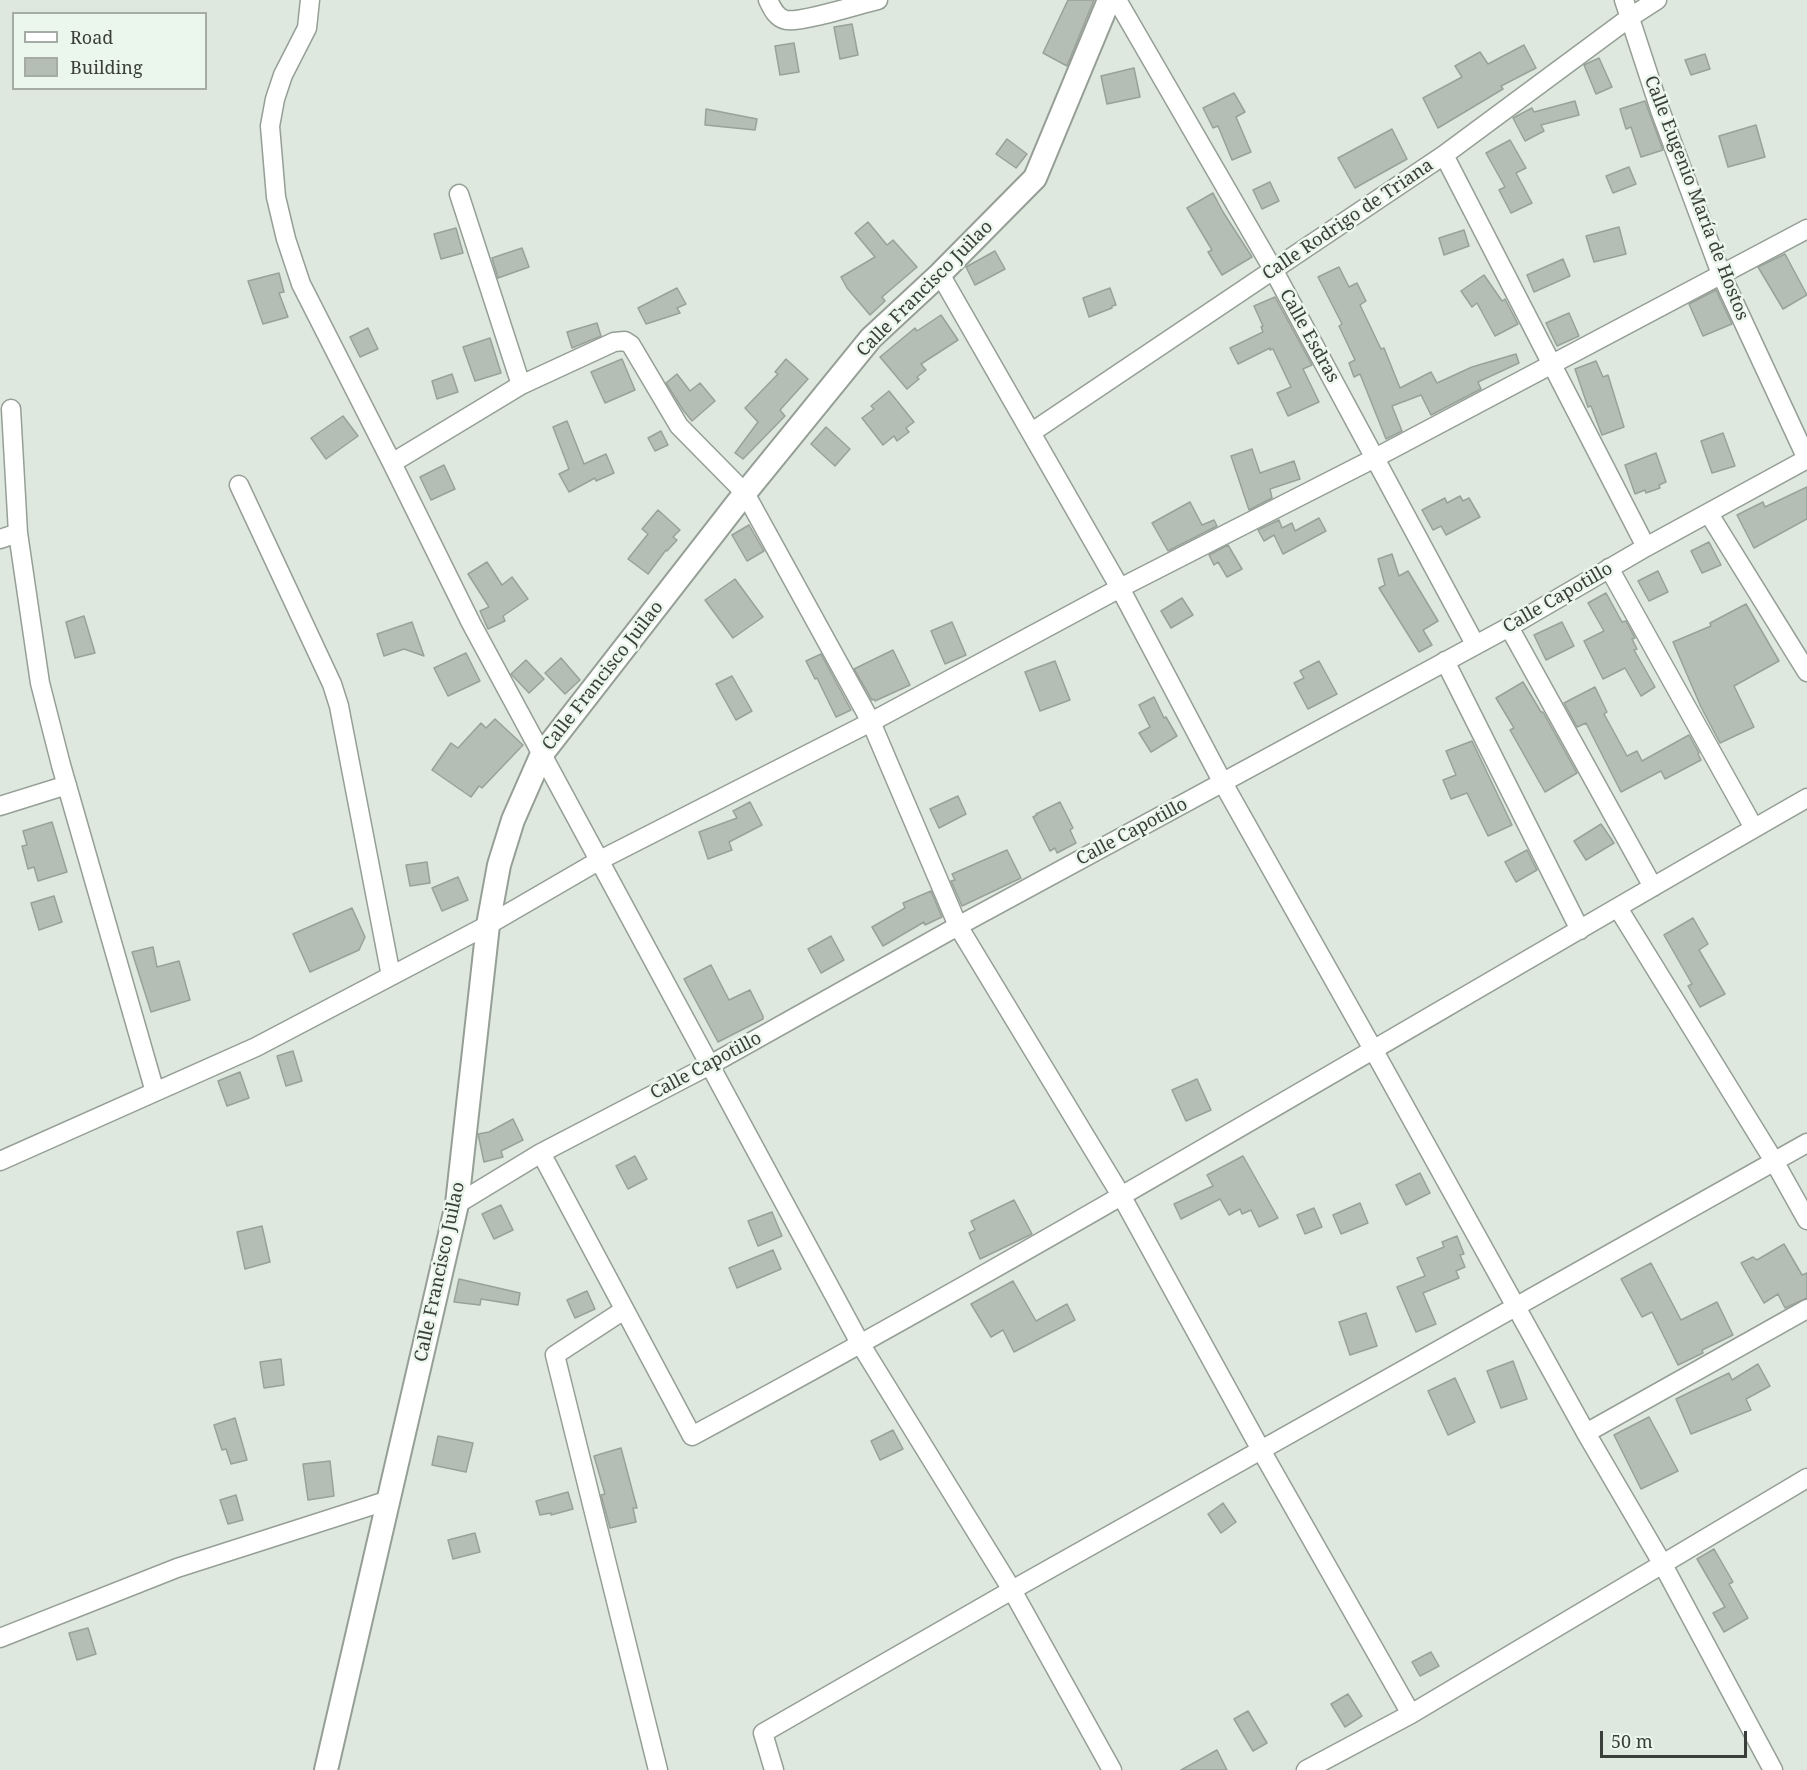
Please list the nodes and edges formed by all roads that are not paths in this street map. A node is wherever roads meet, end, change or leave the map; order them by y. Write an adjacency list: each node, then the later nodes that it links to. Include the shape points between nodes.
1 (310, 0): 20 (street, via 307,27 283,75 273,108 270,126 276,197 301,284)
2 (768, 0): 3 (street, via 777,16 786,20)
3 (878, 0)
4 (1109, 0): 12 (street, Calle Francisco Juilao, via 1035,178)
5 (1117, 0): 11 (street, Calle Esdras)
6 (1657, 0): 7 (street, Calle Rodrigo de Triana)
7 (1626, 9): 8 (street, Calle Rodrigo de Triana); 13 (street, Calle Eugenio María de Hostos)
8 (1444, 155): 11 (street, Calle Rodrigo de Triana); 14 (street)
9 (459, 194): 15 (street)
10 (1807, 229): 13 (street)
11 (1274, 271): 17 (street, Calle Rodrigo de Triana); 18 (street, Calle Esdras)
12 (940, 274): 17 (street); 22 (street, Calle Francisco Juilao, via 871,338)
13 (1721, 274): 14 (street); 19 (street, Calle Eugenio María de Hostos)
14 (1551, 363): 18 (street); 26 (street)
15 (521, 385): 20 (street); 22 (street, via 614,342 625,341 638,354 679,426)
16 (12, 409): 24 (street)
17 (1032, 432): 28 (street)
18 (1375, 458): 28 (street); 30 (street, Calle Esdras)
19 (1807, 459): 23 (street, Calle Capotillo)
20 (392, 463): 34 (street, via 471,623)
21 (239, 485): 46 (street, via 336,695)
22 (745, 493): 33 (street); 34 (street, Calle Francisco Juilao)
23 (1709, 514): 26 (street, Calle Capotillo); 32 (street)
24 (18, 533): 25 (street); 36 (street, via 40,683)
25 (0, 539)
26 (1646, 547): 27 (street, Calle Capotillo)
27 (1610, 568): 29 (street, Calle Capotillo); 39 (street)
28 (1120, 588): 33 (street); 35 (street)
29 (1509, 627): 30 (street, Calle Capotillo); 41 (street)
30 (1475, 644): 31 (street, Calle Capotillo)
31 (1445, 661): 35 (street, Calle Capotillo); 45 (street)
32 (1807, 672)
33 (871, 722): 40 (street); 44 (street)
34 (542, 754): 40 (street); 43 (street, Calle Francisco Juilao, via 513,820)
35 (1223, 783): 44 (street, Calle Capotillo); 47 (street)
36 (67, 785): 38 (street); 49 (street)
37 (1807, 798): 39 (street)
38 (0, 806)
39 (1754, 828): 41 (street)
40 (600, 860): 43 (street); 48 (street)
41 (1653, 887): 42 (street)
42 (1618, 908): 45 (street); 53 (street)
43 (488, 925): 46 (street); 55 (street, Calle Francisco Juilao)
44 (958, 926): 48 (street, Calle Capotillo); 54 (street)
45 (1580, 930): 47 (street)
46 (391, 976): 49 (street, via 256,1047)
47 (1374, 1051): 54 (street); 57 (street)
48 (710, 1065): 51 (street, Calle Capotillo); 60 (street)
49 (155, 1092): 52 (street)
50 (1807, 1143): 53 (street)
51 (541, 1153): 55 (street, Calle Capotillo); 59 (street)
52 (0, 1161)
53 (1774, 1161): 56 (street); 57 (street)
54 (1122, 1197): 60 (street); 62 (street)
55 (457, 1204): 64 (street, Calle Francisco Juilao)
56 (1807, 1220)
57 (1516, 1306): 61 (street); 62 (street)
58 (1807, 1309): 61 (street)
59 (624, 1310): 60 (street, via 692,1436); 70 (street, via 555,1355)
60 (861, 1345): 66 (street)
61 (1586, 1433): 65 (street)
62 (1261, 1450): 66 (street); 68 (street)
63 (1807, 1478): 65 (street)
64 (389, 1500): 67 (street, via 177,1568); 69 (street, Calle Francisco Juilao)
65 (1662, 1563): 68 (street); 74 (street)
66 (1012, 1590): 71 (street, via 763,1733); 72 (street)
67 (0, 1638)
68 (1411, 1714): 73 (street)
69 (326, 1770)
70 (658, 1770)
71 (774, 1770)
72 (1112, 1770)
73 (1306, 1770)
74 (1773, 1770)

